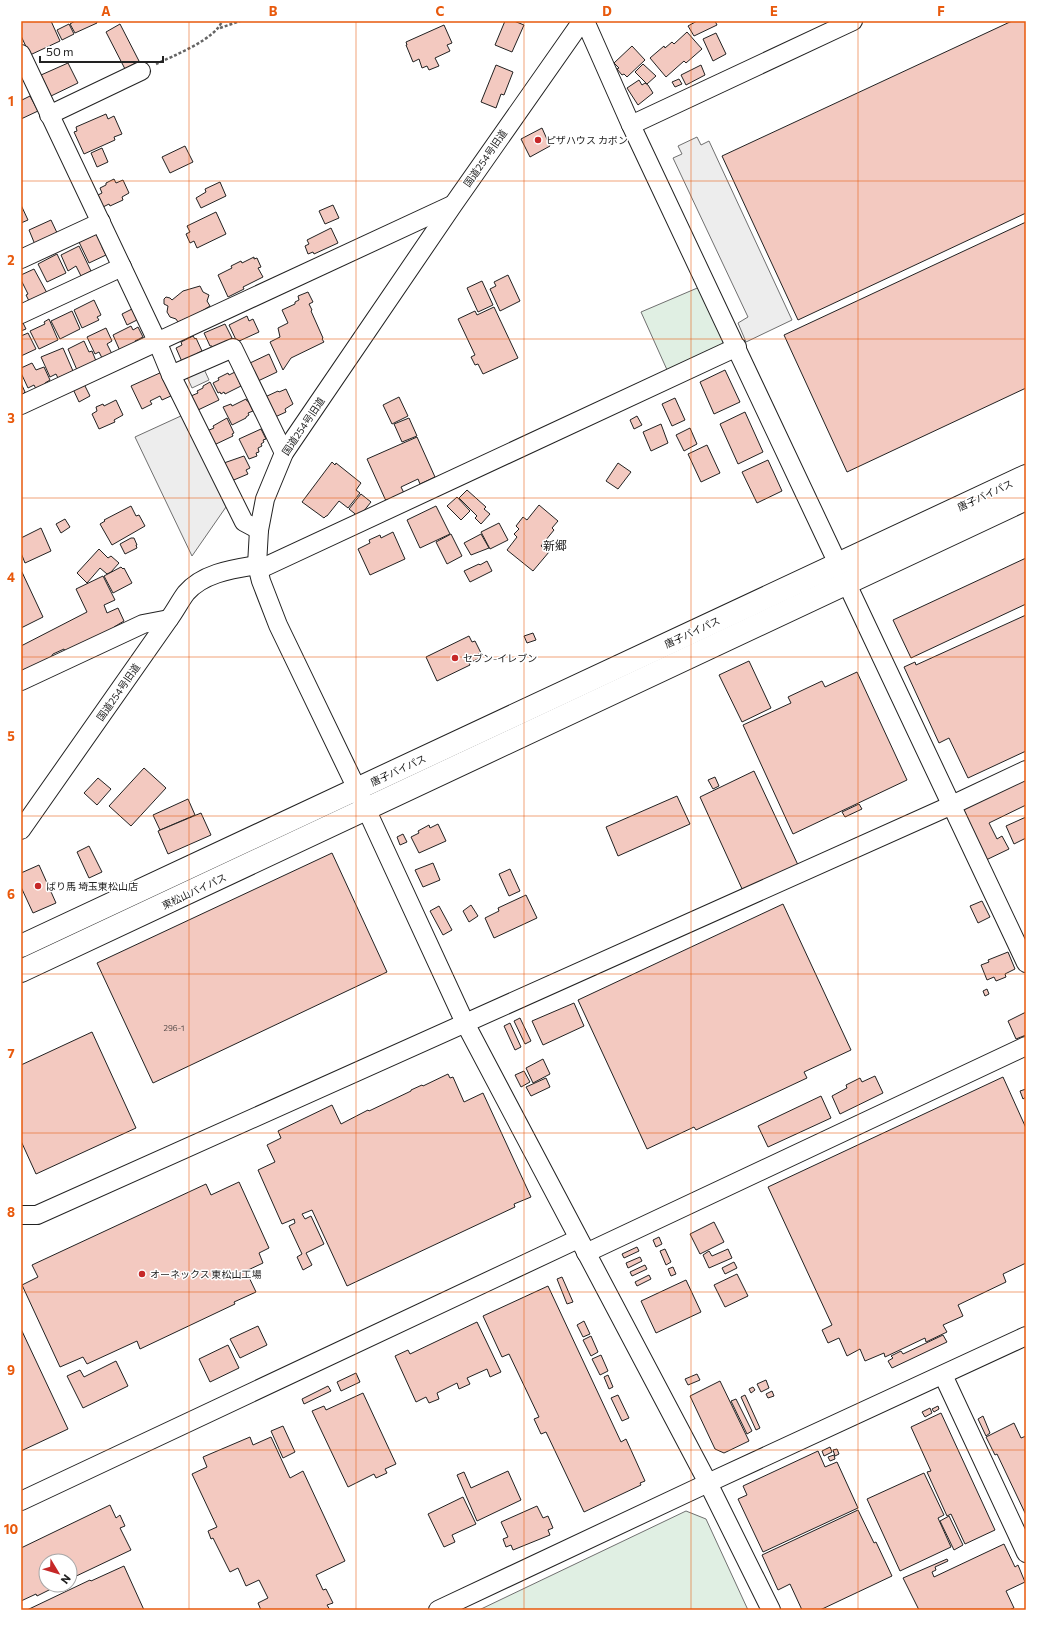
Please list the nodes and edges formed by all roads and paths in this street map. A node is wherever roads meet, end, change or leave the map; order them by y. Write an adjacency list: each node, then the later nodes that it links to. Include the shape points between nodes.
1 (222, 21): 6 (path)
2 (240, 21): 6 (path)
3 (582, 21): 11 (street, 国道254号旧道)
4 (585, 21): 10 (street)
5 (853, 21): 10 (street)
6 (220, 28): 8 (path, via 195,45)
7 (21, 54): 9 (street)
8 (141, 71): 9 (street)
9 (49, 115): 12 (street)
10 (631, 125): 17 (street)
11 (453, 204): 16 (street); 20 (street, 国道254号旧道)
12 (100, 222): 13 (street); 14 (street)
13 (21, 259)
14 (122, 267): 15 (street); 16 (street)
15 (21, 314)
16 (157, 341): 18 (street); 19 (street)
17 (737, 347): 24 (street); 25 (street)
18 (171, 375): 20 (street, via 233,348); 23 (street, via 244,522)
19 (21, 405)
20 (284, 453): 23 (street, 国道254号旧道, via 265,499)
21 (1026, 476): 25 (highway, 唐子バイパス)
22 (1026, 499): 25 (highway, 唐子バイパス)
23 (259, 530): 24 (street, 国道254号旧道)
24 (258, 567): 26 (street, 国道254号旧道, via 226,571 196,584 186,593); 29 (street, via 278,626)
25 (843, 574): 29 (highway, 唐子バイパス); 30 (street); 31 (highway, 唐子バイパス)
26 (169, 619): 27 (street, via 143,624); 32 (street, 国道254号旧道)
27 (21, 681)
28 (1026, 770): 30 (street)
29 (357, 789): 31 (street); 33 (highway)
30 (952, 805): 34 (street); 36 (street)
31 (366, 810): 35 (highway, 東松山バイパス); 36 (street)
32 (21, 830)
33 (21, 946)
34 (1026, 963)
35 (21, 971)
36 (465, 1023): 38 (street, via 37,1215); 39 (street)
37 (1026, 1046): 39 (street)
38 (21, 1215)
39 (582, 1246): 42 (street); 43 (street)
40 (1026, 1336): 41 (street)
41 (943, 1375): 42 (street); 44 (street)
42 (708, 1483): 45 (street); 46 (street)
43 (21, 1501)
44 (1026, 1553)
45 (438, 1610)
46 (771, 1610)

